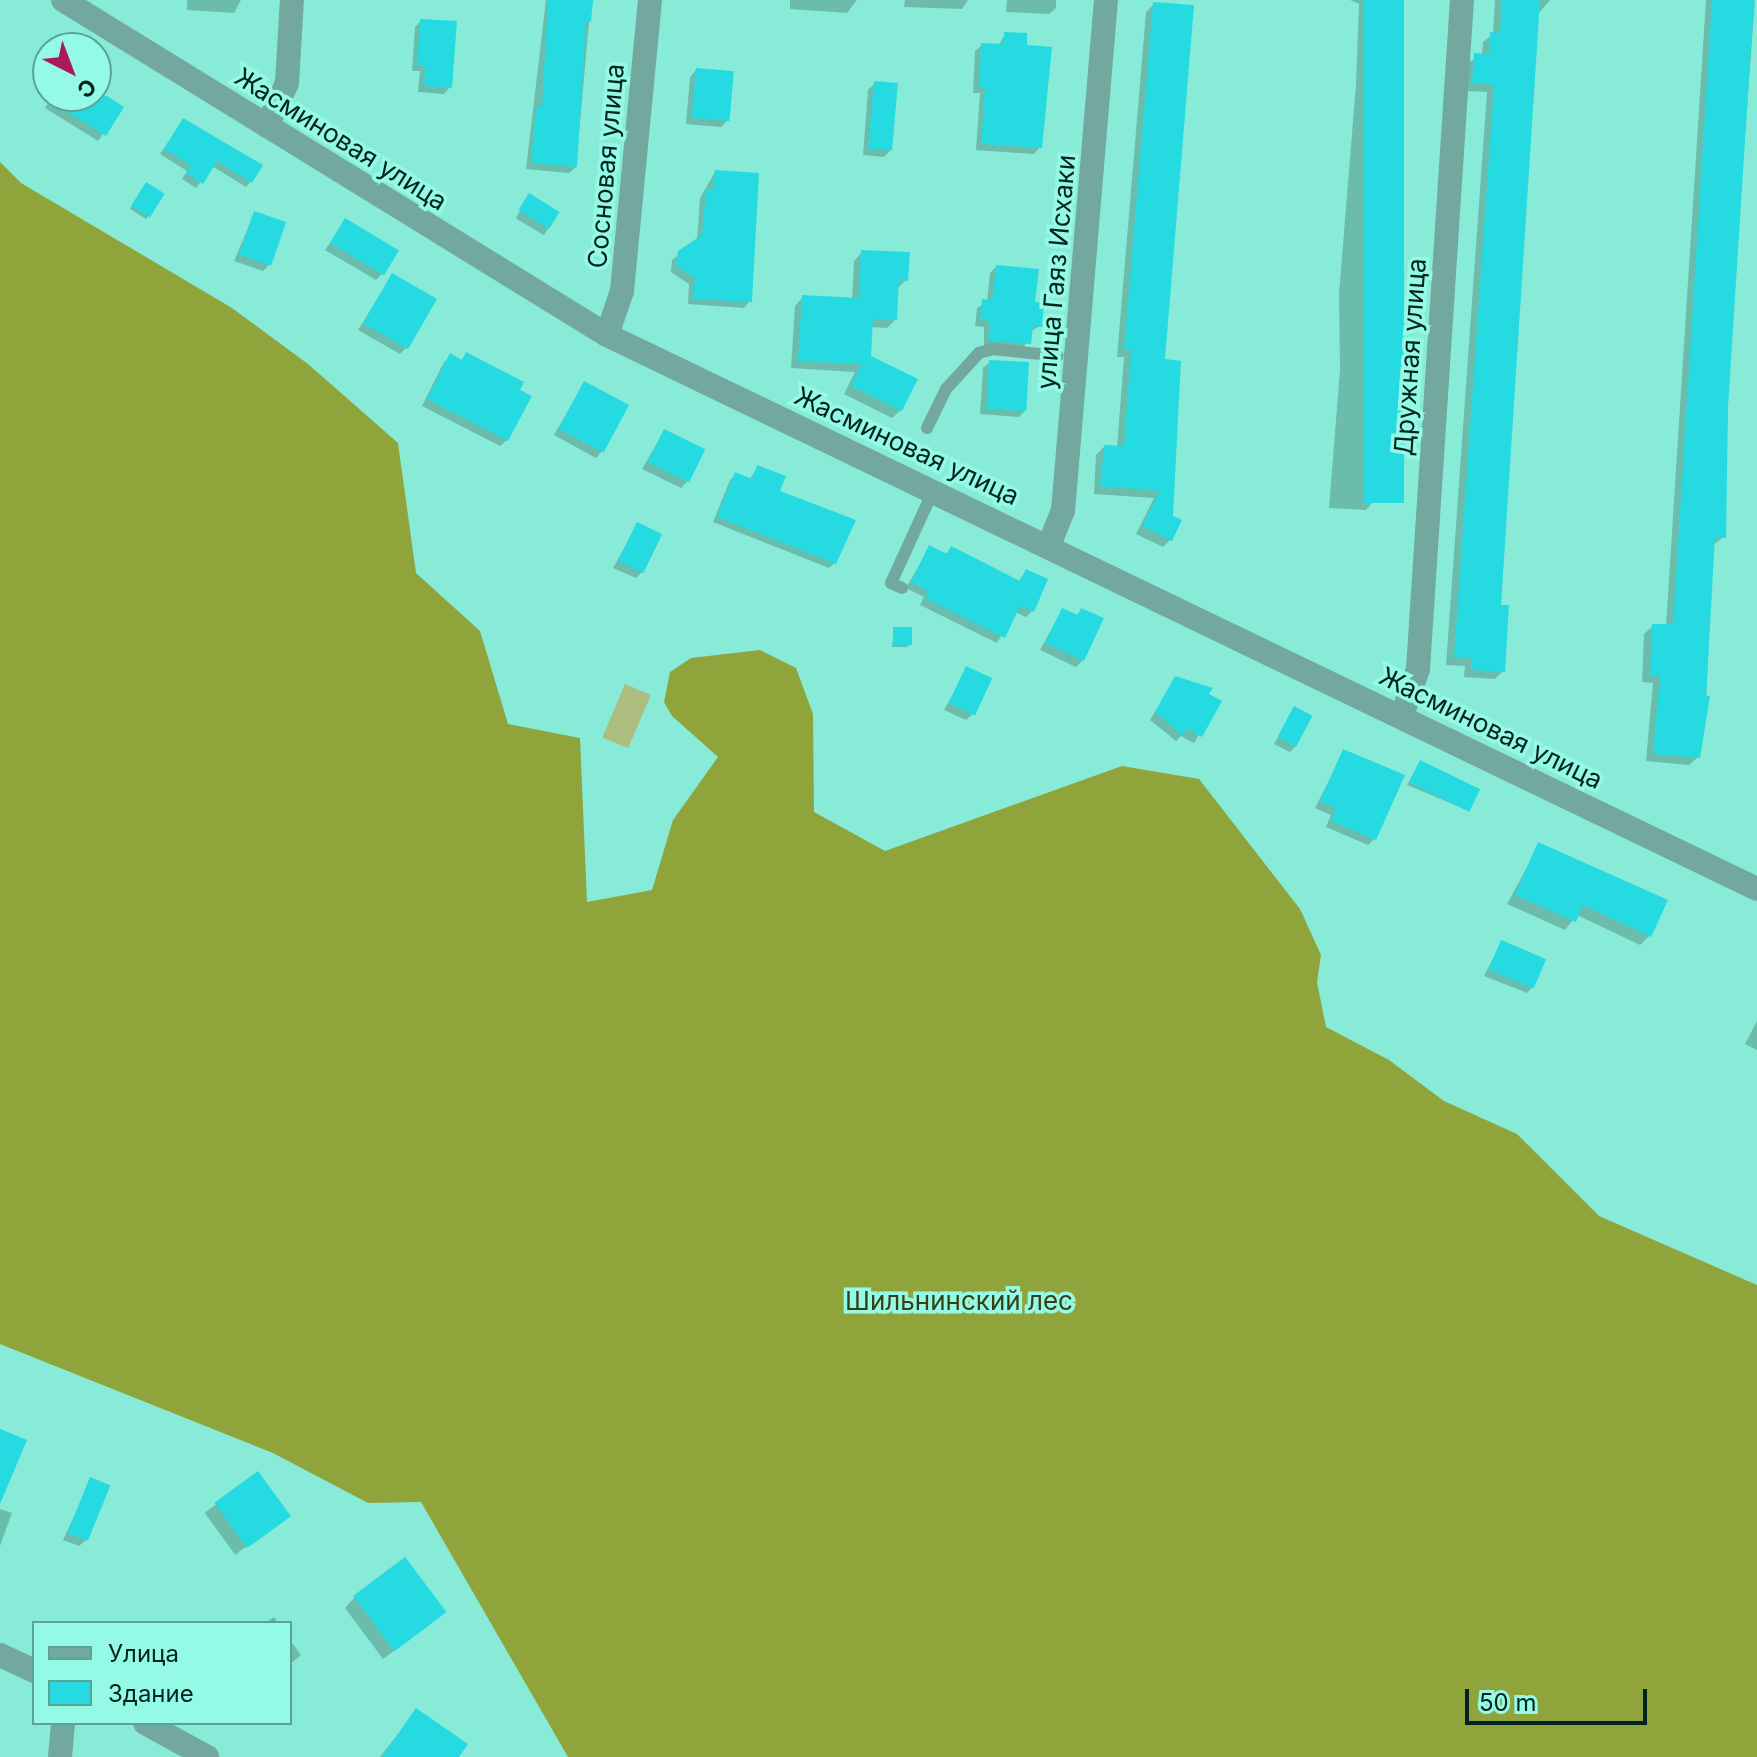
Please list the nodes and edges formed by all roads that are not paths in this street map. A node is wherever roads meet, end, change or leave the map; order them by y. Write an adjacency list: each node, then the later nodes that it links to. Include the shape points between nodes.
1 (63, 0): 6 (street, Жасминовая улица)
2 (292, 0): 6 (street, via 287,83)
3 (650, 0): 7 (street, Сосновая улица, via 622,291)
4 (1106, 0): 11 (street, улица Гаяз Исхаки, via 1063,511)
5 (1462, 0): 13 (street, Дружная улица, via 1418,669)
6 (267, 126): 7 (street, Жасминовая улица)
7 (607, 335): 10 (street, Жасминовая улица)
8 (1058, 356): 9 (lane, via 993,349 979,353 946,389)
9 (927, 428)
10 (934, 489): 11 (street, Жасминовая улица); 12 (lane, via 891,583)
11 (1049, 545): 13 (street, Жасминовая улица)
12 (902, 588)
13 (1402, 716): 14 (street, Жасминовая улица)
14 (1757, 889)
15 (0, 1655): 16 (street)
16 (32, 1670)
17 (63, 1725): 19 (street)
18 (149, 1725): 20 (street)
19 (60, 1757)
20 (207, 1757)

